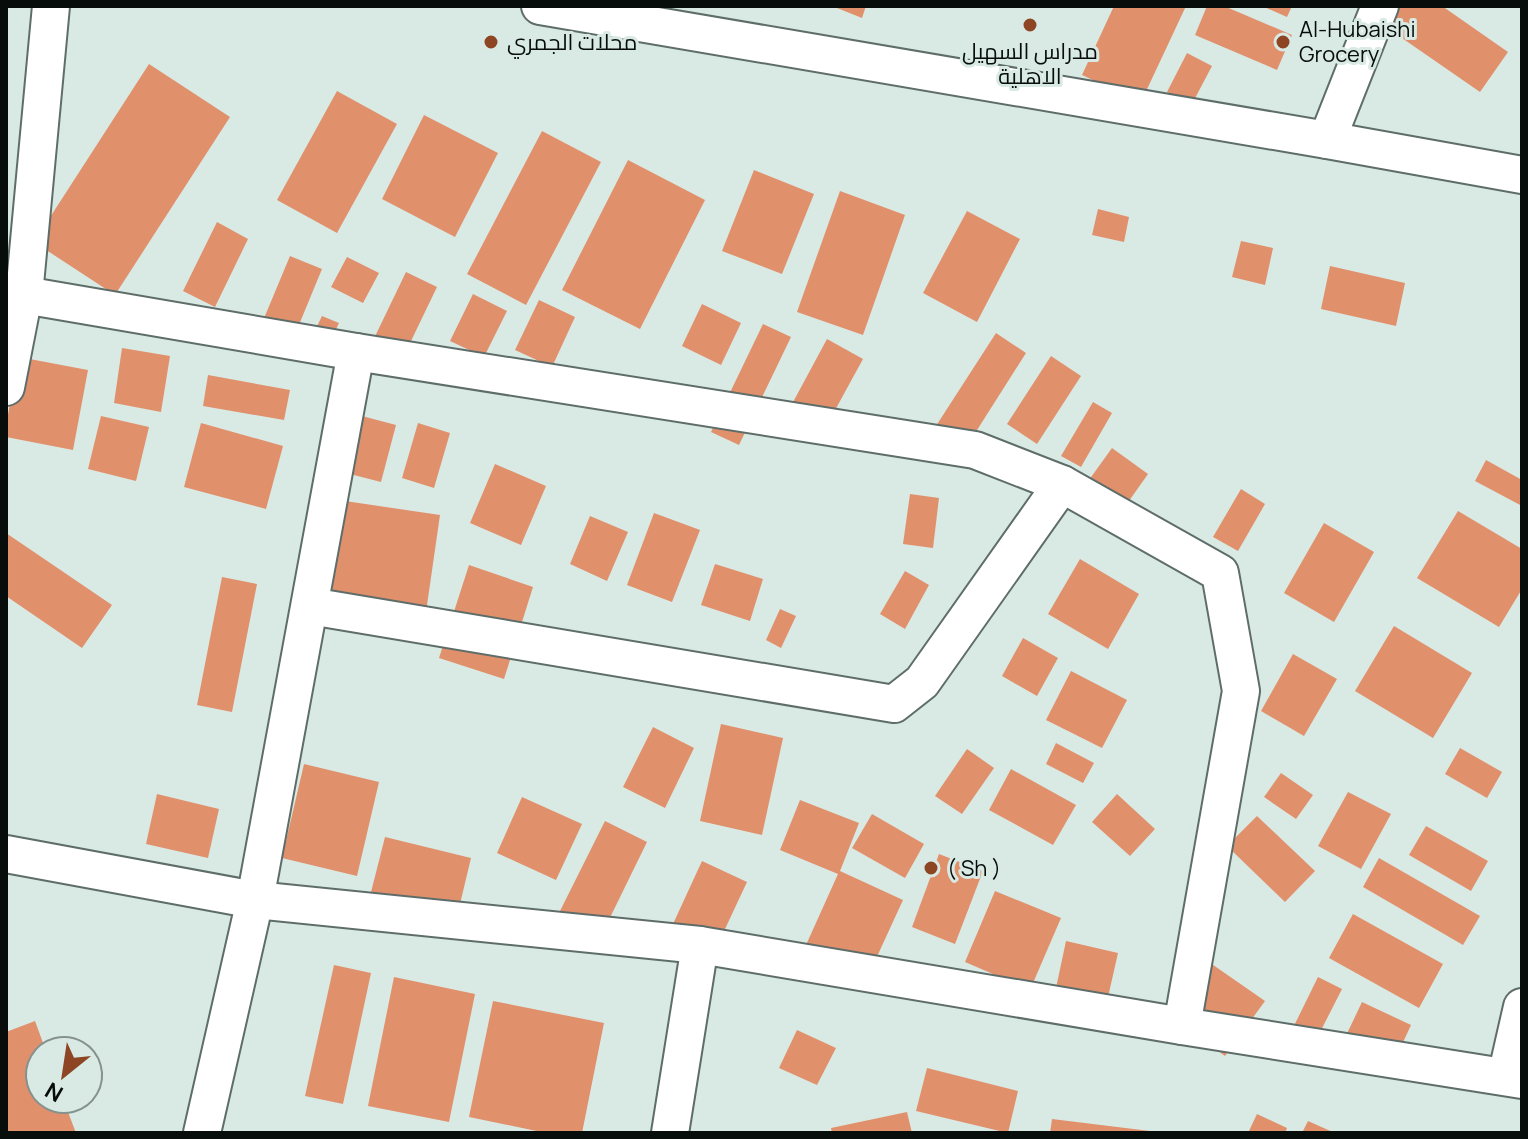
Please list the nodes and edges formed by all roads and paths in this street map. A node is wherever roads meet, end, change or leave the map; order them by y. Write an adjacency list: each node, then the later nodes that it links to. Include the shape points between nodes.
1 (51, 6): 6 (street)
2 (540, 6): 4 (street)
3 (1380, 6): 4 (street)
4 (1327, 140): 5 (street)
5 (1522, 175)
6 (24, 295): 7 (street); 8 (street)
7 (356, 352): 9 (street, via 975,450); 10 (street)
8 (6, 387)
9 (1062, 484): 10 (street, via 922,682 894,704); 15 (street, via 1220,573 1241,691)
10 (310, 606): 12 (street)
11 (6, 854): 12 (street)
12 (255, 900): 13 (street); 17 (street)
13 (700, 945): 15 (street); 18 (street)
14 (1522, 1007): 16 (street)
15 (1182, 1026): 16 (street)
16 (1514, 1078)
17 (202, 1133)
18 (670, 1133)

